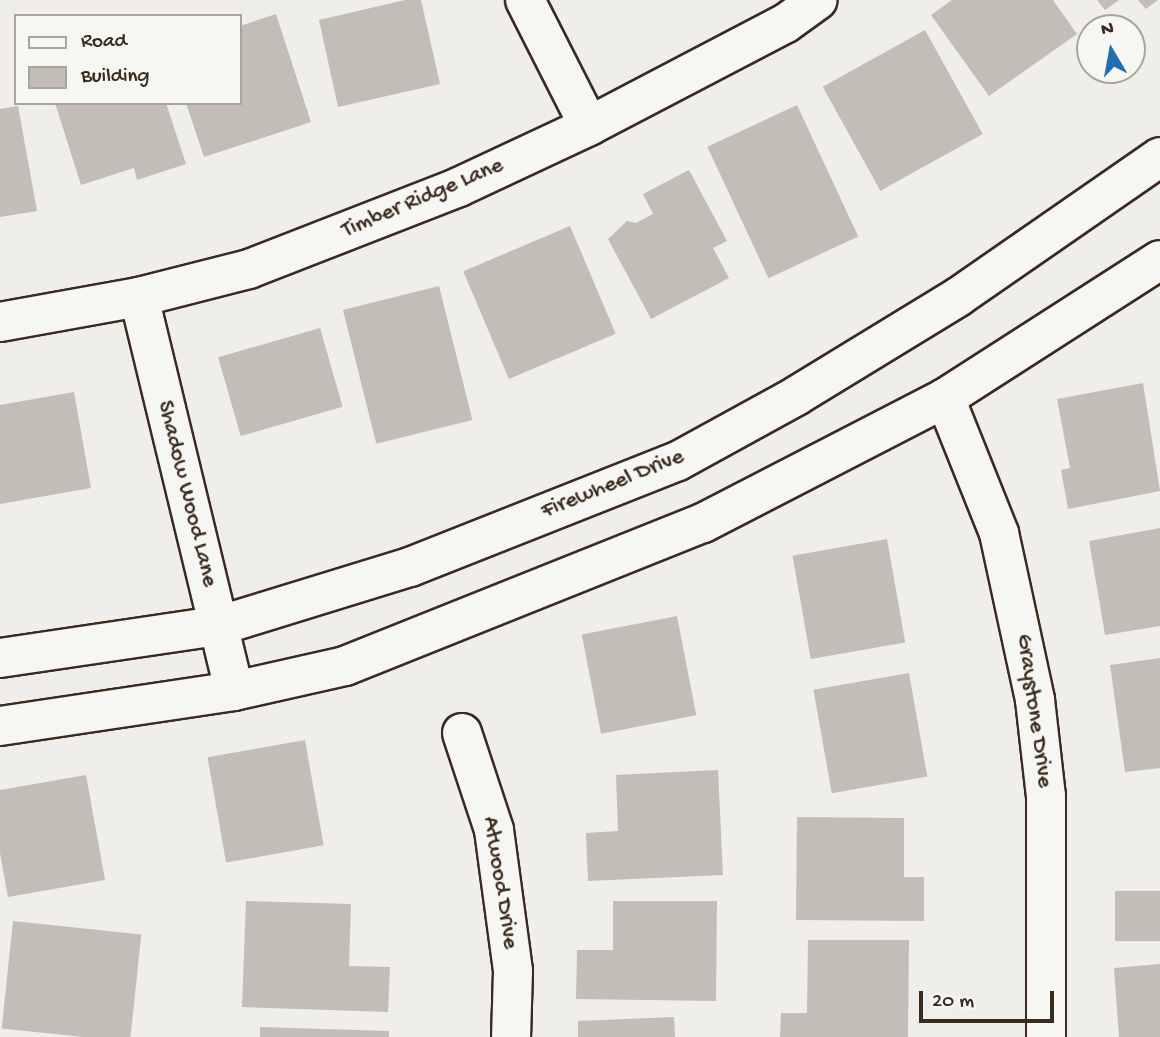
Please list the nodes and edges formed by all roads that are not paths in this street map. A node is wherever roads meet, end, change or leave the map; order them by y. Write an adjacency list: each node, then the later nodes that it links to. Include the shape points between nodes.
1 (525, 0): 3 (street)
2 (818, 0): 3 (street, Timber Ridge Lane, via 786,23)
3 (589, 126): 6 (street, Timber Ridge Lane, via 459,187 249,270)
4 (1160, 156): 9 (street, Firewheel Drive, via 958,297 796,396 678,461 410,567)
5 (1160, 260): 8 (street)
6 (139, 297): 7 (street, Timber Ridge Lane); 9 (street, Shadow Wood Lane)
7 (0, 322)
8 (945, 398): 11 (street, via 704,523 345,666); 15 (street, Graystone Drive, via 999,533 1035,700 1046,796)
9 (218, 626): 10 (street, Firewheel Drive); 11 (street, Shadow Wood Lane)
10 (0, 658)
11 (234, 691): 12 (street)
12 (0, 726)
13 (462, 733): 14 (street, Atwood Drive, via 494,830 513,971)
14 (511, 1037)
15 (1046, 1037)

